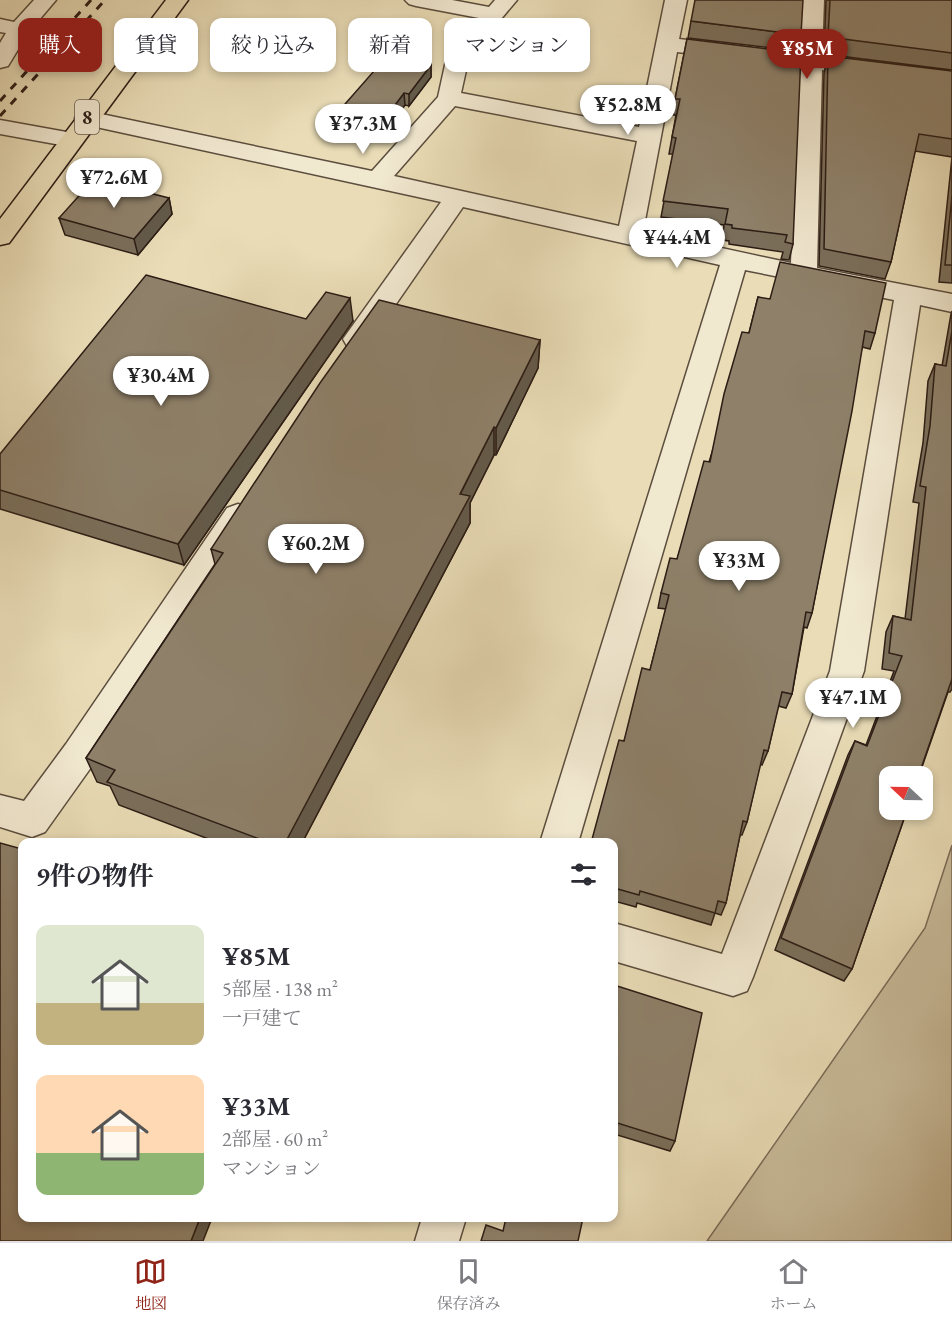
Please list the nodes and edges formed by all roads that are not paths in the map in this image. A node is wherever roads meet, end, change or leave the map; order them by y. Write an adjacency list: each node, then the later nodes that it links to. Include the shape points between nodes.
1 (45, 0): 7 (street)
2 (177, 0): 13 (main road, 8)
3 (416, 0): 6 (street)
4 (676, 0): 8 (street)
5 (813, 0): 9 (street)
6 (500, 7): 12 (street, via 458,56)
7 (10, 27): 10 (street)
8 (667, 44): 9 (street); 15 (street)
9 (810, 60): 11 (street); 22 (street)
10 (0, 62)
11 (952, 79)
12 (449, 98): 15 (street); 17 (street)
13 (87, 118): 16 (main road, 8); 17 (street)
14 (0, 127): 16 (street)
15 (649, 136): 19 (street)
16 (72, 140): 20 (main road, 8)
17 (378, 180): 18 (street)
18 (456, 198): 19 (street); 25 (street)
19 (630, 235): 21 (street)
20 (0, 237)
21 (735, 260): 22 (street); 28 (street)
22 (804, 274): 23 (street)
23 (908, 294): 24 (street); 29 (street, via 847,671 733,977)
24 (952, 303)
25 (340, 364)
26 (254, 491): 27 (street, via 79,756 32,820)
27 (0, 811)
28 (561, 838)
29 (618, 943)
30 (443, 1222): 31 (street)
31 (436, 1241)

